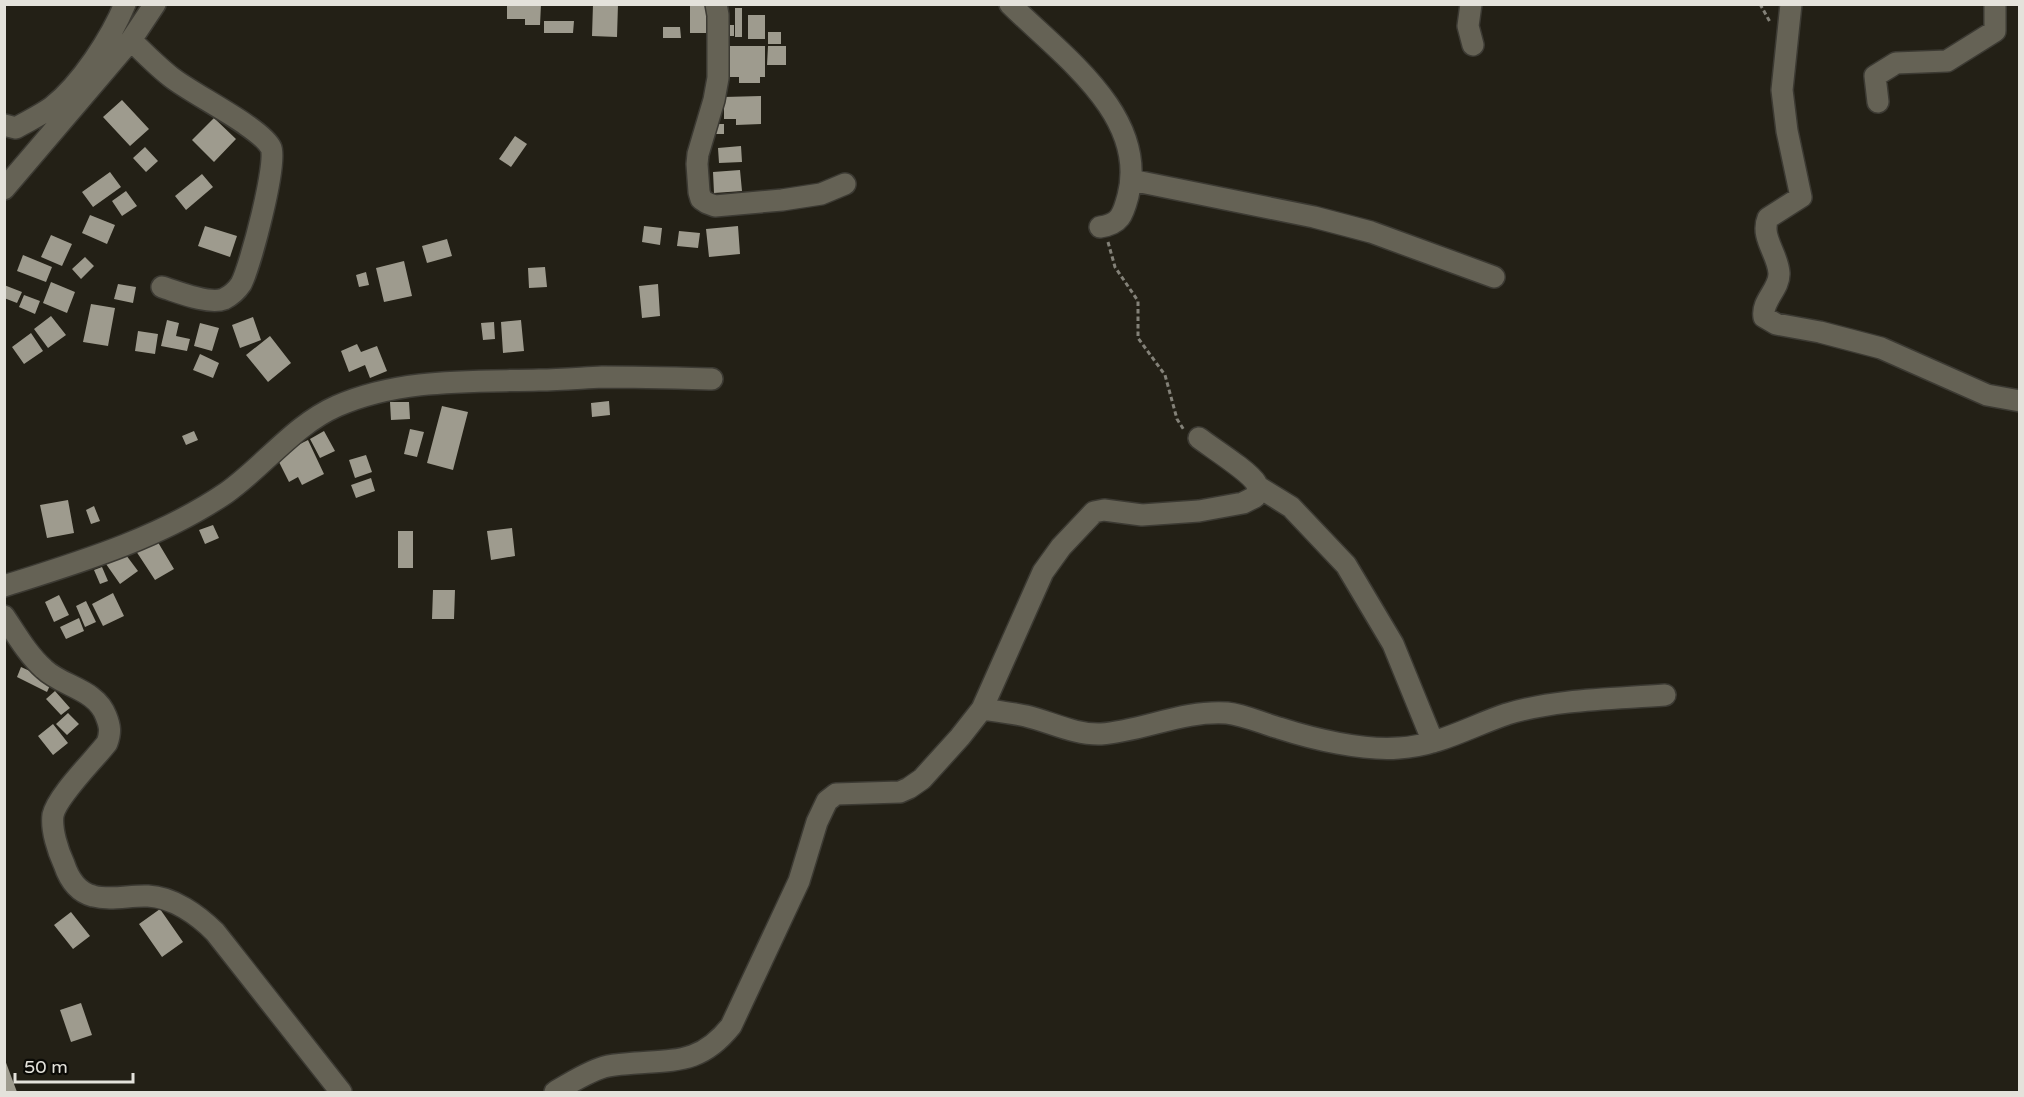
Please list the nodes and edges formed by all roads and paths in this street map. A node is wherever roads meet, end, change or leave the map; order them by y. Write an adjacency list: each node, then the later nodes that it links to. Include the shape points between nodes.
1 (125, 4): 11 (street, via 115,29 77,83 52,106 16,128)
2 (155, 4): 8 (street)
3 (716, 4): 13 (street, via 718,78 698,154 701,199 715,206 782,200 821,194)
4 (1010, 4): 12 (street, via 1074,63 1104,99 1124,133)
5 (1471, 4): 9 (street, via 1468,26)
6 (1791, 4): 19 (street, via 1782,90 1801,197 1767,221 1766,231 1779,275 1764,317 1776,324 1881,348 1987,395)
7 (1995, 4): 10 (street, via 1995,31 1947,61 1896,63 1875,76)
8 (131, 40): 14 (street); 17 (street, via 171,77 258,133 273,154 252,252 236,290 225,298 209,301)
9 (1473, 45)
10 (1878, 102)
11 (4, 125)
12 (1131, 180): 15 (street, via 1120,218 1114,224); 16 (street, via 1359,229)
13 (844, 184)
14 (4, 189)
15 (1100, 227): 20 (path, via 1115,267 1138,300 1138,338 1165,375 1179,423)
16 (1494, 277)
17 (162, 287)
18 (712, 379): 22 (street, via 465,380 362,396 309,423 228,491 187,516 84,561)
19 (2019, 401)
20 (1199, 438): 21 (street, via 1244,470)
21 (1257, 486): 25 (street, via 1252,499 1214,509 1142,514 1094,512 1043,572); 26 (street, via 1291,507 1346,566 1393,644)
22 (4, 586)
23 (4, 616): 27 (street, via 45,670 100,703 110,727 107,743 59,800 54,812 53,826 70,879 82,892 99,897 149,896 168,900 206,923)
24 (1665, 695): 26 (street, via 1547,705)
25 (982, 709): 26 (street, via 1094,734 1172,718 1226,713 1307,737 1372,747 1397,748); 28 (street, via 922,779 909,788 900,792 836,794 827,801 799,881 731,1026 719,1041 708,1050 672,1061 604,1067)
26 (1433, 742)
27 (341, 1092)
28 (555, 1092)

